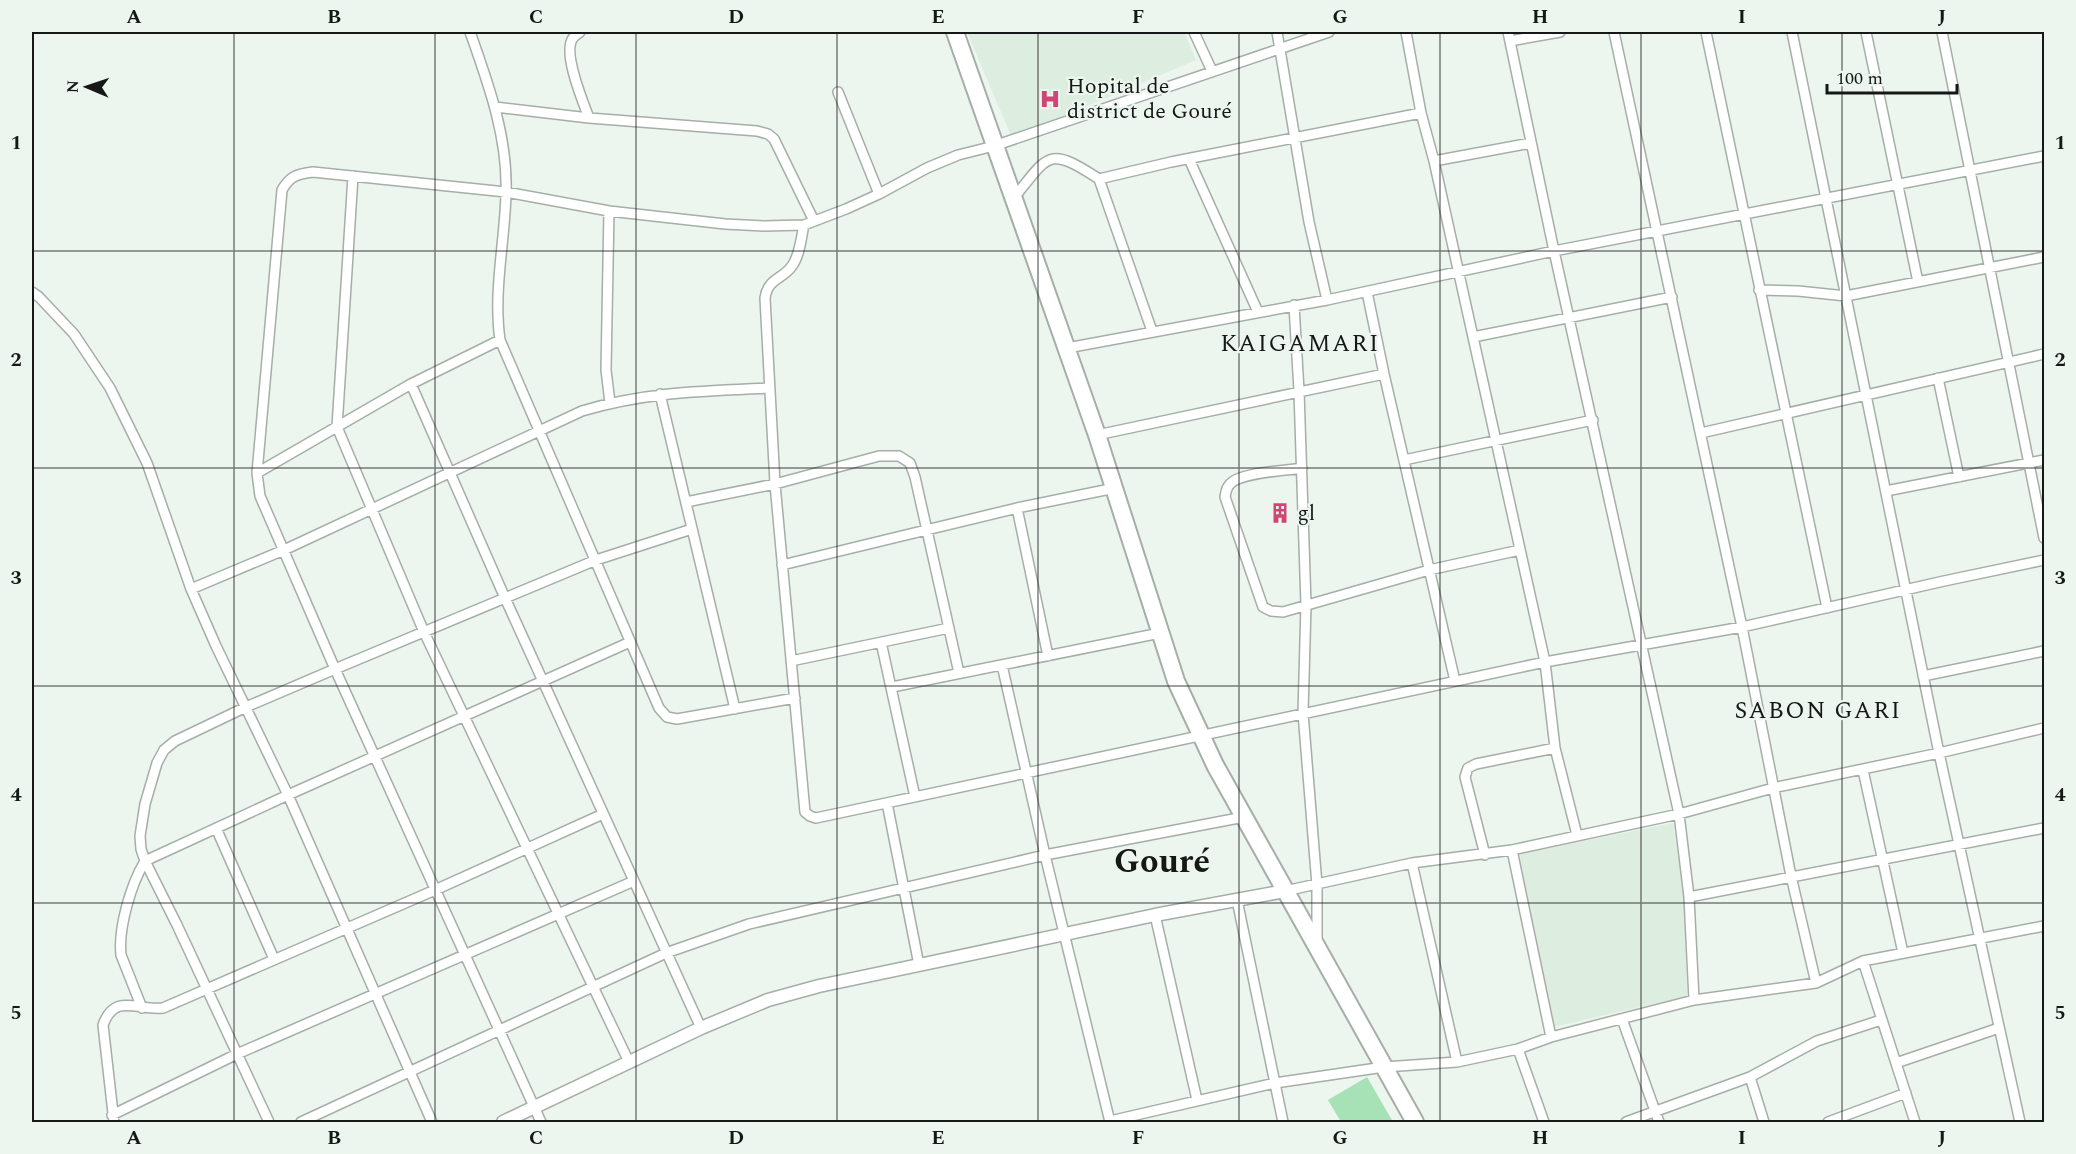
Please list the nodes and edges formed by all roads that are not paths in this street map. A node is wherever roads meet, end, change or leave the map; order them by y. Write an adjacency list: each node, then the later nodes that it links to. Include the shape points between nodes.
1 (470, 32): 18 (street)
2 (580, 32): 20 (street, via 572,38 569,50)
3 (954, 32): 23 (highway)
4 (1194, 32): 16 (street)
5 (1276, 32): 15 (street)
6 (1329, 32): 15 (street)
7 (1406, 32): 19 (street)
8 (1560, 32): 14 (street)
9 (1614, 32): 39 (street)
10 (1706, 32): 36 (street)
11 (1792, 32): 33 (street)
12 (1866, 32): 30 (street)
13 (1942, 32): 27 (street)
14 (1509, 36): 22 (street)
15 (1280, 48): 16 (street); 21 (street)
16 (1212, 71): 23 (street)
17 (838, 92): 32 (street)
18 (495, 107): 20 (street); 31 (street)
19 (1421, 113): 21 (street); 26 (street)
20 (589, 118): 37 (street, via 768,134)
21 (1296, 139): 25 (street); 50 (street)
22 (1531, 143): 26 (street); 40 (street)
23 (994, 146): 32 (street, via 958,155); 34 (highway)
24 (2044, 156): 27 (street)
25 (1189, 159): 29 (street); 52 (street)
26 (1434, 161): 43 (street)
27 (1970, 171): 30 (street); 42 (street)
28 (353, 176): 31 (street); 70 (street); 80 (street, via 298,174 288,179 282,190)
29 (1099, 179): 34 (street, via 1068,160 1047,160); 54 (street)
30 (1899, 185): 33 (street); 44 (street)
31 (506, 192): 35 (street); 56 (street)
32 (879, 194): 37 (street)
33 (1825, 198): 36 (street); 48 (street)
34 (1013, 200): 57 (highway)
35 (609, 211): 38 (street, via 725,224); 67 (street, via 606,370)
36 (1744, 215): 39 (street); 45 (street)
37 (814, 220): 38 (street)
38 (804, 225): 63 (street, via 794,263 766,290)
39 (1658, 231): 40 (street); 49 (street)
40 (1554, 251): 43 (street); 53 (street)
41 (2044, 257): 42 (street)
42 (1989, 269): 44 (street); 59 (street)
43 (1458, 272): 46 (street); 55 (street)
44 (1918, 282): 48 (street)
45 (1760, 290): 48 (street); 68 (street)
46 (1367, 291): 50 (street); 60 (street)
47 (32, 292): 97 (street, via 74,334 110,388 147,463)
48 (1846, 296): 66 (street)
49 (1672, 297): 53 (street); 72 (street)
50 (1327, 300): 51 (street)
51 (1294, 305): 52 (street); 64 (street)
52 (1258, 312): 54 (street)
53 (1569, 317): 55 (street); 69 (street)
54 (1152, 331): 57 (street)
55 (1473, 337): 74 (street)
56 (500, 340): 62 (street); 71 (street)
57 (1067, 348): 73 (highway)
58 (2044, 354): 59 (street)
59 (2008, 362): 61 (street); 77 (street)
60 (1384, 374): 64 (street); 75 (street)
61 (1938, 378): 66 (street); 81 (street)
62 (411, 384): 70 (street); 79 (street)
63 (769, 388): 65 (street); 82 (street)
64 (1299, 392): 73 (street); 78 (street)
65 (660, 394): 67 (street); 85 (street)
66 (1867, 395): 68 (street); 84 (street)
67 (610, 403): 71 (street)
68 (1785, 414): 72 (street); 101 (street)
69 (1593, 420): 74 (street); 108 (street)
70 (337, 427): 80 (street); 87 (street)
71 (539, 430): 79 (street); 93 (street)
72 (1701, 433): 103 (street)
73 (1097, 435): 83 (highway)
74 (1496, 439): 75 (street); 92 (street)
75 (1404, 460): 96 (street)
76 (2044, 460): 77 (street)
77 (2029, 463): 81 (street); 90 (street)
78 (1302, 468): 100 (street); 100 (street, via 1242,477 1231,482 1226,497 1263,607 1283,612)
79 (450, 472): 87 (street); 99 (street)
80 (257, 473): 91 (street, via 260,496)
81 (1959, 477): 84 (street)
82 (775, 484): 85 (street); 89 (street, via 879,456 899,456 910,463); 95 (street)
83 (1115, 488): 86 (street); 105 (highway)
84 (1886, 491): 98 (street)
85 (686, 502): 88 (street)
86 (1017, 508): 89 (street); 110 (street)
87 (372, 509): 91 (street); 104 (street)
88 (692, 529): 93 (street); 122 (street)
89 (927, 530): 95 (street); 102 (street)
90 (2044, 538)
91 (284, 550): 97 (street); 114 (street)
92 (1520, 550): 96 (street); 112 (street)
93 (596, 560): 99 (street); 106 (street)
94 (2044, 560): 98 (street)
95 (782, 565): 111 (street)
96 (1429, 570): 100 (street); 117 (street)
97 (192, 589): 121 (street)
98 (1907, 589): 101 (street); 116 (street)
99 (505, 598): 104 (street); 118 (street)
100 (1306, 605): 123 (street)
101 (1827, 608): 103 (street)
102 (949, 627): 107 (street); 115 (street)
103 (1742, 627): 108 (street); 132 (street)
104 (424, 632): 114 (street); 124 (street)
105 (1160, 633): 110 (street); 126 (highway)
106 (630, 642): 118 (street); 122 (street, via 659,708 667,717 677,719)
107 (881, 642): 111 (street); 119 (street)
108 (1641, 645): 112 (street); 136 (street)
109 (2044, 651): 116 (street)
110 (1048, 656): 113 (street)
111 (791, 661): 120 (street)
112 (1545, 662): 117 (street); 127 (street)
113 (1002, 665): 115 (street); 131 (street)
114 (335, 669): 121 (street); 129 (street)
115 (959, 673): 119 (street)
116 (1923, 676): 128 (street)
117 (1455, 681): 123 (street)
118 (543, 682): 124 (street); 137 (street)
119 (892, 687): 134 (street)
120 (795, 698): 122 (street); 135 (street, via 805,812 816,818)
121 (246, 707): 133 (street); 150 (street, via 164,750 145,804 140,836)
122 (735, 709)
123 (1303, 713): 126 (street); 154 (street)
124 (464, 716): 129 (street); 145 (street)
125 (2044, 728): 128 (street)
126 (1200, 737): 131 (street); 138 (highway)
127 (1555, 748): 143 (street); 148 (street, via 1468,768 1465,777)
128 (1939, 753): 130 (street); 144 (street)
129 (375, 756): 133 (street); 156 (street)
130 (1863, 770): 132 (street); 149 (street)
131 (1027, 774): 134 (street); 147 (street)
132 (1773, 788): 136 (street); 152 (street)
133 (288, 795): 140 (street); 163 (street)
134 (915, 797): 135 (street)
135 (886, 803): 155 (street)
136 (1679, 813): 143 (street); 158 (street)
137 (603, 814): 145 (street); 153 (street)
138 (1244, 817): 142 (street); 157 (highway)
139 (1168, 819): 142 (street)
140 (216, 828): 150 (street); 170 (street)
141 (2044, 828): 144 (street)
142 (1170, 831): 147 (street)
143 (1577, 835): 146 (street)
144 (1960, 845): 149 (street); 165 (street)
145 (527, 849): 156 (street); 160 (street)
146 (1512, 850): 148 (street); 184 (street)
147 (1045, 855): 155 (street); 164 (street)
148 (1485, 855): 151 (street)
149 (1883, 860): 152 (street); 168 (street)
150 (145, 861): 175 (street); 178 (street, via 134,885 120,946)
151 (1412, 862): 154 (street); 188 (street)
152 (1791, 876): 158 (street); 173 (street)
153 (634, 882): 160 (street); 167 (street)
154 (1317, 885): 157 (street); 166 (street)
155 (904, 887): 167 (street, via 749,924); 172 (street)
156 (435, 890): 163 (street); 169 (street)
157 (1285, 891): 159 (main road); 166 (highway)
158 (1689, 897): 177 (street)
159 (1237, 900): 161 (main road); 193 (street)
160 (559, 915): 169 (street); 174 (street)
161 (1155, 915): 164 (main road); 195 (street)
162 (2044, 926): 165 (street)
163 (348, 927): 170 (street); 176 (street)
164 (1065, 935): 172 (main road); 204 (street)
165 (1980, 939): 168 (street); 182 (street)
166 (1317, 948): 190 (highway)
167 (666, 953): 174 (street); 181 (street)
168 (1903, 953): 171 (street)
169 (464, 955): 176 (street); 183 (street)
170 (274, 959): 175 (street)
171 (1863, 961): 173 (street); 180 (street)
172 (919, 965): 181 (main road, via 768,1000)
173 (1816, 983): 177 (street)
174 (593, 986): 183 (street); 187 (street)
175 (206, 989): 178 (street, via 163,1008); 186 (street)
176 (376, 992): 186 (street); 191 (street)
177 (1694, 1000): 179 (street)
178 (142, 1008): 198 (street, via 116,1006 103,1025)
179 (1622, 1019): 184 (street); 197 (street)
180 (1881, 1020): 189 (street); 192 (street, via 1817,1041)
181 (701, 1028): 187 (main road)
182 (1999, 1028): 189 (street); 213 (street)
183 (499, 1031): 191 (street); 196 (street)
184 (1551, 1037): 185 (street)
185 (1518, 1049): 188 (street); 207 (street)
186 (237, 1054): 198 (street); 199 (street)
187 (629, 1062): 196 (main road)
188 (1457, 1062): 190 (street)
189 (1896, 1063): 194 (street)
190 (1384, 1067): 193 (street); 206 (highway)
191 (411, 1072): 200 (street); 201 (street)
192 (1750, 1077): 197 (street); 210 (street)
193 (1275, 1083): 195 (street); 205 (street)
194 (1906, 1093): 211 (street); 212 (street)
195 (1197, 1100): 204 (street)
196 (535, 1107): 202 (main road); 203 (street)
197 (1656, 1112): 208 (street); 209 (street)
198 (113, 1119)
199 (269, 1122)
200 (301, 1122)
201 (432, 1122)
202 (503, 1122)
203 (541, 1122)
204 (1110, 1122)
205 (1283, 1122)
206 (1415, 1122)
207 (1544, 1122)
208 (1626, 1122)
209 (1659, 1122)
210 (1764, 1122)
211 (1828, 1122)
212 (1915, 1122)
213 (2020, 1122)

